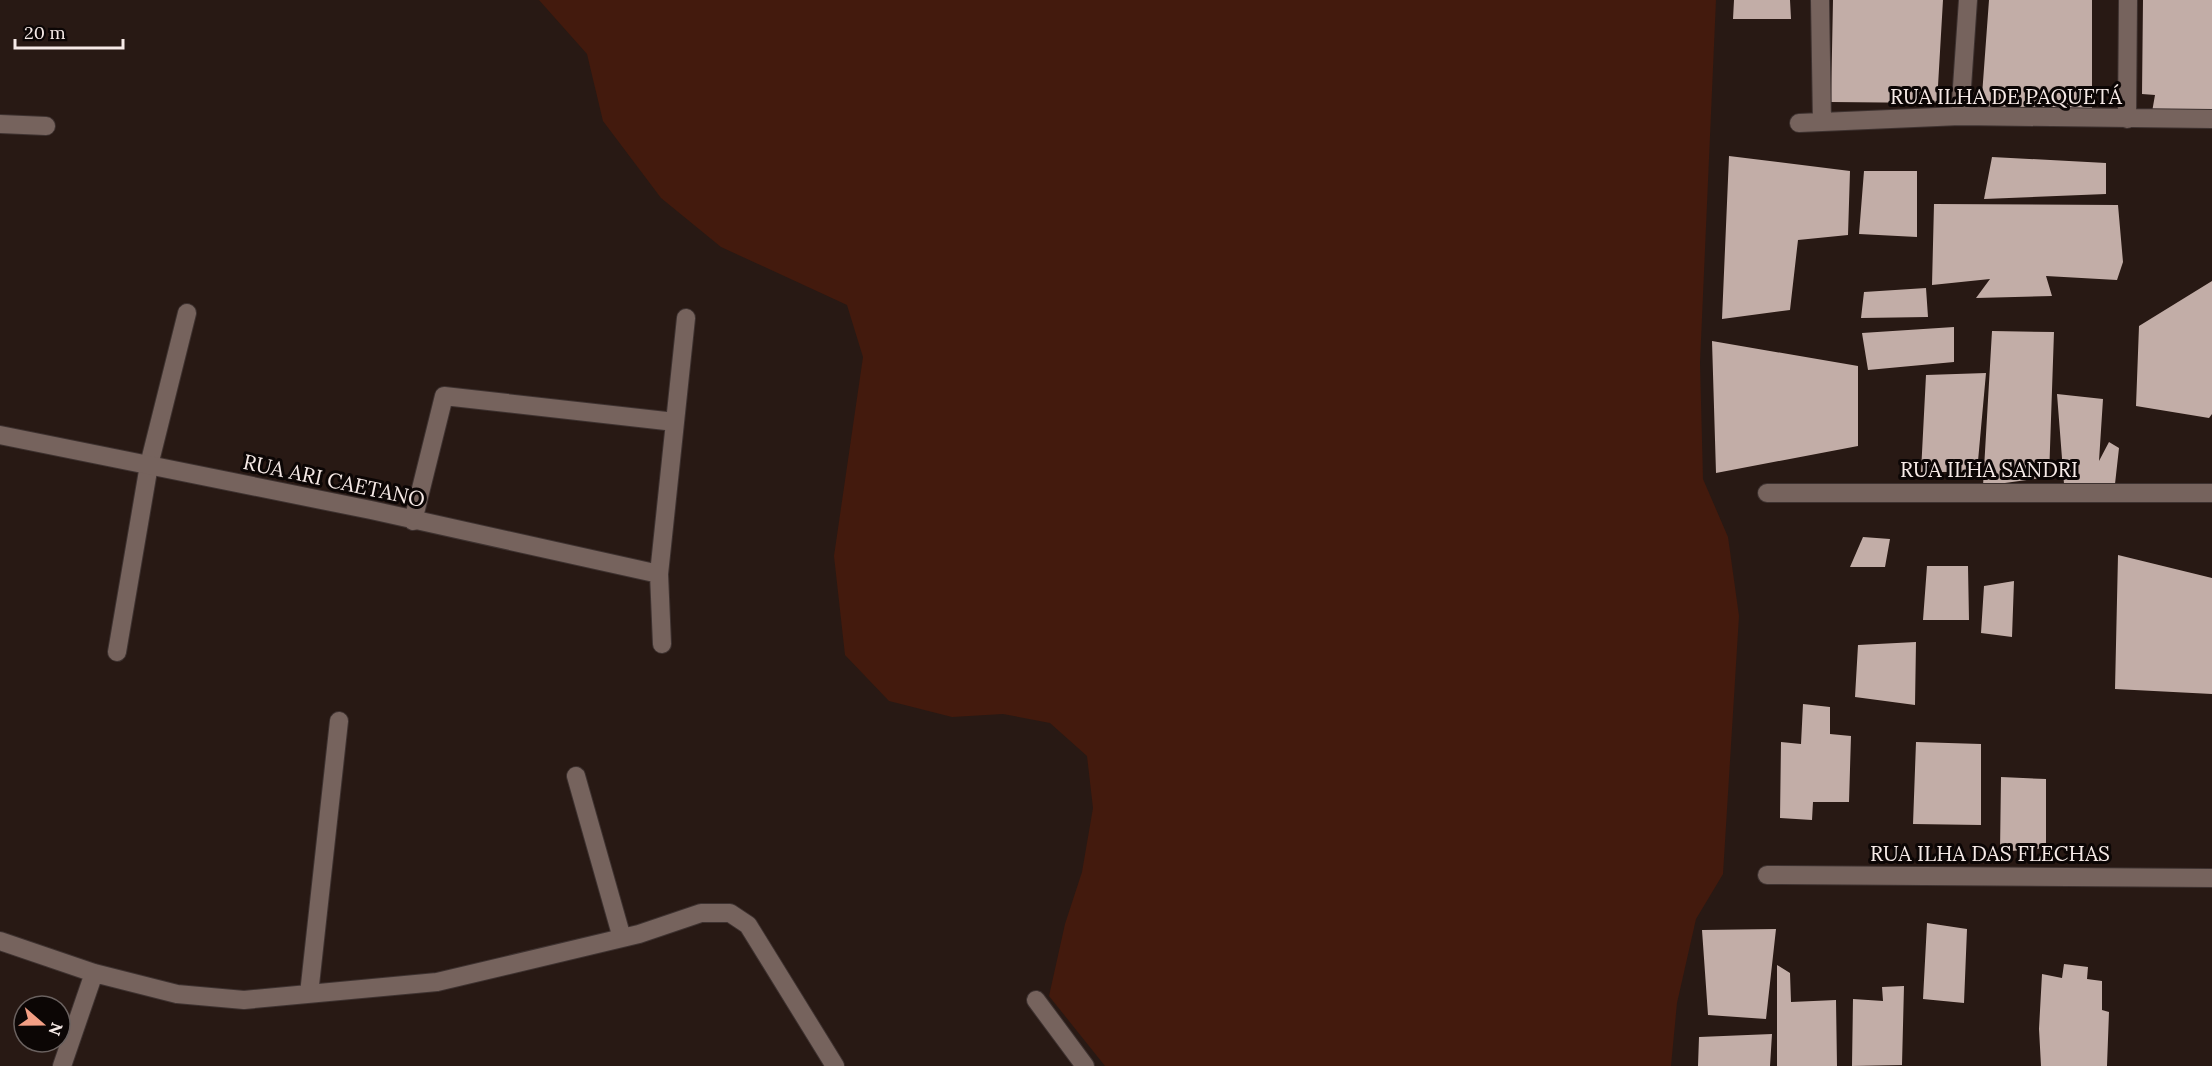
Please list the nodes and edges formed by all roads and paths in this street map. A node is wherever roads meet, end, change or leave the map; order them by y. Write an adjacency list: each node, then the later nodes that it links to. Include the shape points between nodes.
1 (1820, 0): 7 (street)
2 (1968, 0): 4 (street)
3 (2128, 0): 6 (street)
4 (1960, 116): 6 (street, RUA ILHA DE PAQUETÁ); 7 (street, RUA ILHA DE PAQUETÁ)
5 (2212, 119): 6 (street, RUA ILHA DE PAQUETÁ)
6 (2127, 120)
7 (1822, 122): 8 (street, RUA ILHA DE PAQUETÁ)
8 (1799, 123)
9 (0, 124): 10 (street)
10 (46, 126)
11 (187, 313): 15 (street)
12 (686, 318): 13 (street)
13 (675, 422): 18 (street, via 444,396); 19 (street)
14 (0, 435): 15 (street, RUA ARI CAETANO)
15 (149, 465): 18 (street, RUA ARI CAETANO); 21 (street)
16 (1767, 493): 17 (street, RUA ILHA SANDRI)
17 (2212, 493)
18 (413, 521): 19 (street, RUA ARI CAETANO)
19 (659, 574): 20 (street)
20 (662, 644)
21 (117, 652)
22 (339, 721): 29 (street)
23 (576, 776): 26 (street)
24 (1767, 875): 25 (street, RUA ILHA DAS FLECHAS)
25 (2212, 878)
26 (622, 938): 29 (street, via 437,982); 32 (street, via 701,914 730,913 748,925)
27 (0, 941): 28 (street)
28 (94, 974): 29 (street, via 177,994 244,1000); 31 (street)
29 (309, 994)
30 (1036, 1000): 33 (street)
31 (62, 1066)
32 (835, 1066)
33 (1085, 1066)

